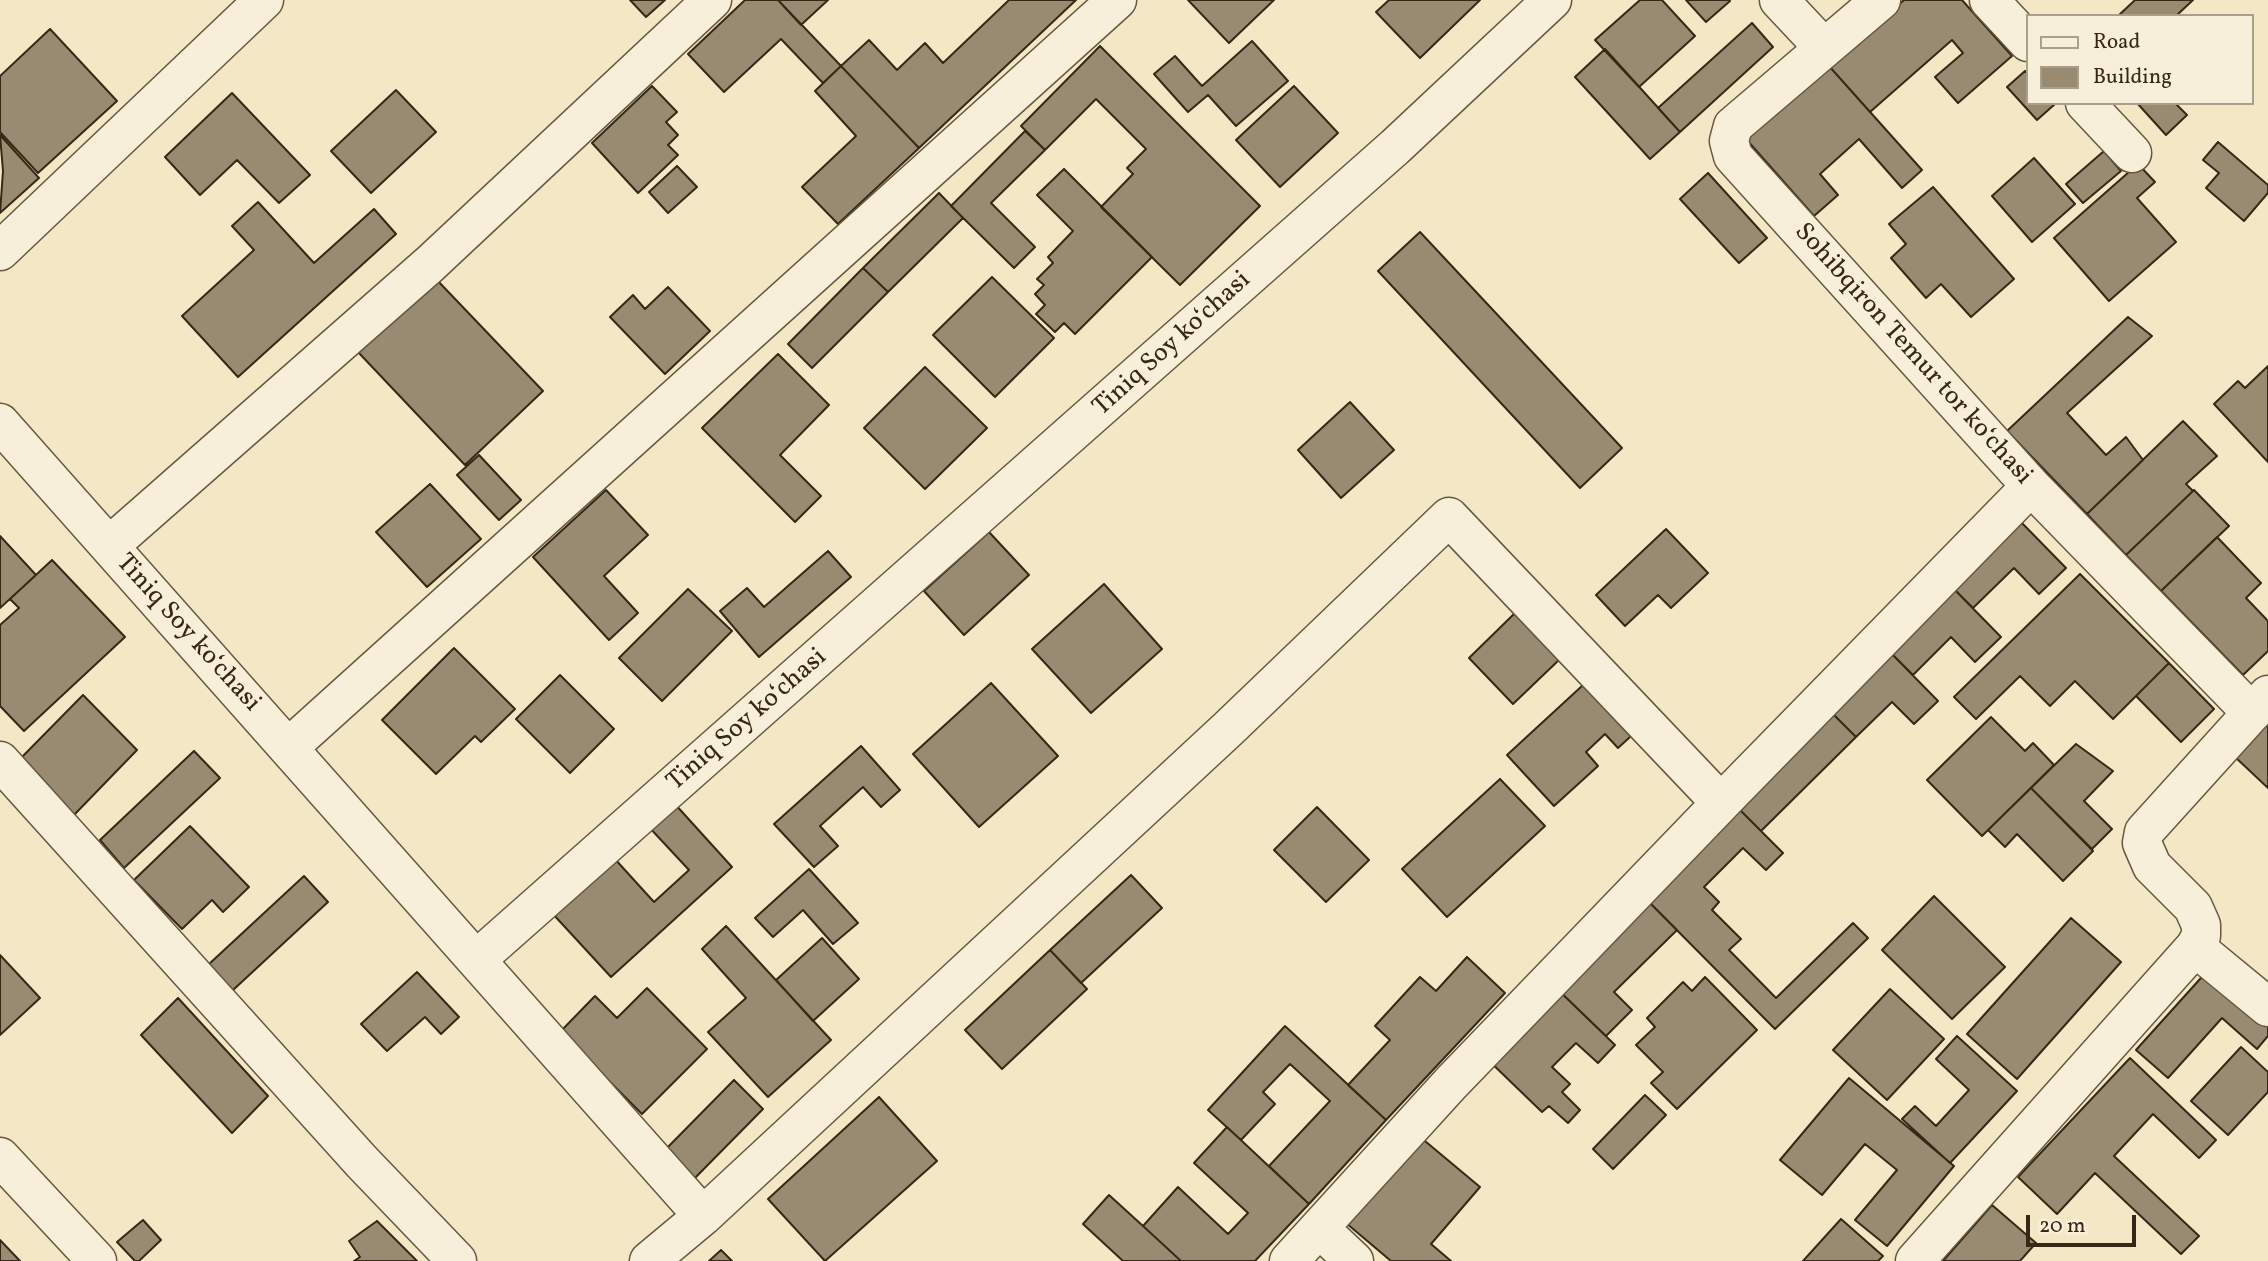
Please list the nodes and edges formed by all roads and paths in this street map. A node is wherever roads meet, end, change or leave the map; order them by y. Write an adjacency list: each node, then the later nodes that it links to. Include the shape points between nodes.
1 (264, 0): 12 (street)
2 (712, 0): 15 (street, via 430,264)
3 (1117, 0): 17 (street)
4 (1552, 0): 21 (street, Tiniq Soy koʻchasi, via 1395,147)
5 (1779, 0): 9 (street)
6 (1881, 0): 9 (street, Sohibqiron Temur tor koʻchasi)
7 (1989, 0): 8 (street)
8 (2026, 40)
9 (1824, 48): 14 (street, Sohibqiron Temur tor koʻchasi, via 1732,125 1728,141 1732,156)
10 (2087, 105): 11 (street)
11 (2132, 153)
12 (0, 251)
13 (0, 423): 15 (street, Tiniq Soy koʻchasi)
14 (2031, 486): 16 (street, Sohibqiron Temur tor koʻchasi); 19 (street)
15 (108, 546): 17 (street, Tiniq Soy koʻchasi)
16 (2260, 704): 20 (street, via 2144,832 2142,843 2152,866 2193,907 2201,925)
17 (288, 748): 21 (street, Tiniq Soy koʻchasi)
18 (0, 761): 27 (street)
19 (1721, 803): 24 (street, via 1449,517 1228,729); 25 (street, via 1451,1083)
20 (2195, 947): 22 (street); 31 (street)
21 (476, 960): 24 (street)
22 (2268, 1007)
23 (0, 1157): 26 (street)
24 (703, 1216): 28 (street)
25 (1319, 1228): 29 (street); 30 (street)
26 (97, 1261)
27 (457, 1261)
28 (649, 1261)
29 (1289, 1261)
30 (1354, 1261)
31 (1915, 1261)

